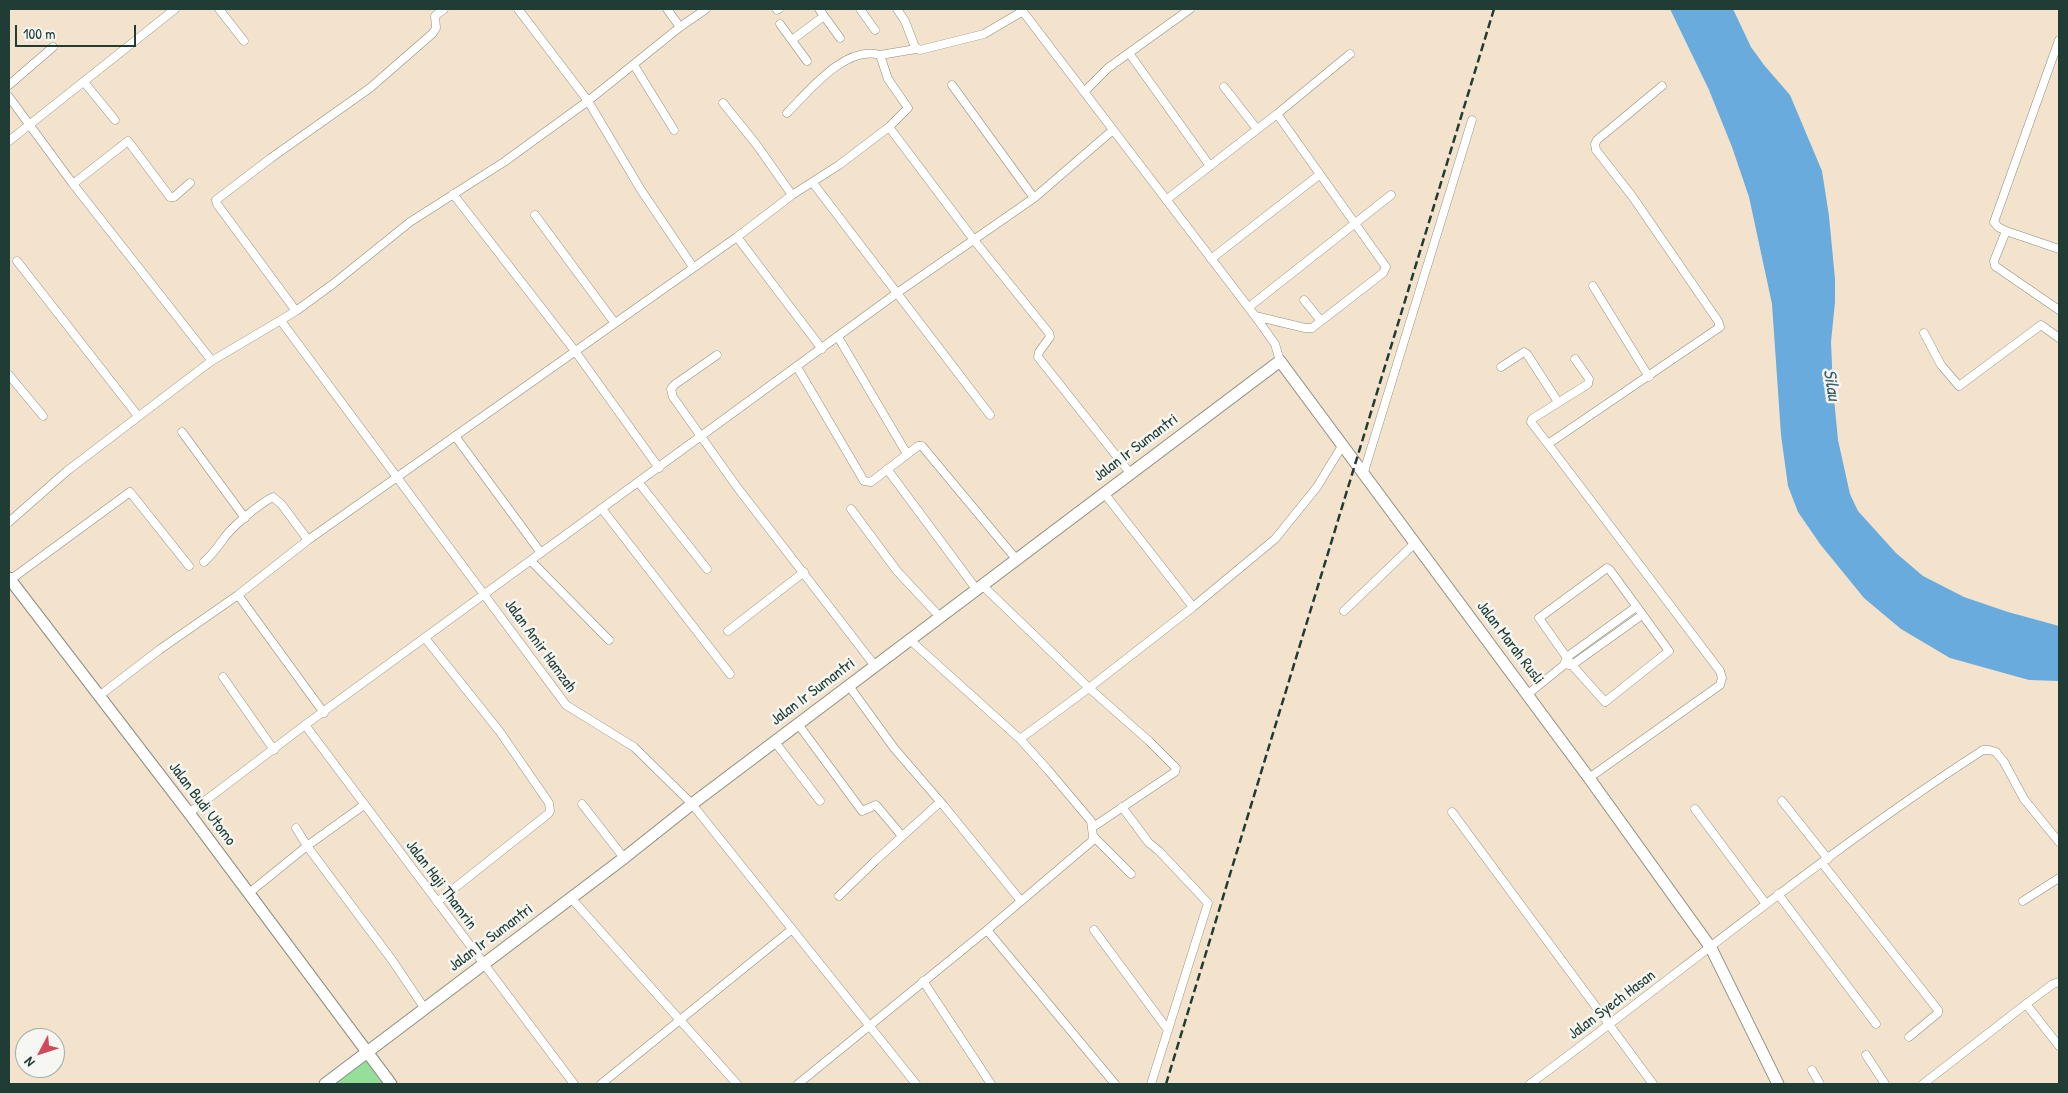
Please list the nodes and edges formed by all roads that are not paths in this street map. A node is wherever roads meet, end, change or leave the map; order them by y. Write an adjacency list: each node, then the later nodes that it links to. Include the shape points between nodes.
1 (175, 9): 28 (street)
2 (219, 9): 20 (street)
3 (444, 9): 71 (street, via 435,16 434,33 370,88 216,200)
4 (518, 9): 35 (street)
5 (667, 9): 15 (street)
6 (706, 9): 15 (street)
7 (819, 9): 13 (street)
8 (860, 9): 16 (street)
9 (897, 9): 22 (street, via 906,21)
10 (1033, 9): 12 (street)
11 (1190, 9): 23 (street)
12 (1024, 12): 22 (street, via 984,34); 33 (street)
13 (824, 16): 17 (street); 18 (street)
14 (780, 24): 18 (street)
15 (680, 27): 27 (street)
16 (875, 30)
17 (840, 38)
18 (792, 40): 26 (street)
19 (2059, 40): 59 (street, via 1994,221)
20 (244, 41)
21 (53, 47): 29 (street)
22 (916, 49): 25 (street)
23 (1129, 53): 33 (street); 47 (street)
24 (1350, 54): 38 (street)
25 (880, 55): 37 (street, via 844,60); 42 (street, via 888,79 908,108)
26 (807, 61)
27 (634, 65): 35 (street); 44 (street)
28 (84, 82): 39 (street); 41 (street)
29 (9, 85)
30 (952, 85): 55 (street)
31 (1662, 86): 88 (street, via 1597,140 1596,150 1632,196 1720,327)
32 (1224, 87): 43 (street)
33 (1084, 92): 45 (street)
34 (9, 97): 41 (street)
35 (588, 101): 52 (street, via 504,162); 65 (street, via 641,190)
36 (723, 103): 53 (street)
37 (786, 113)
38 (1277, 114): 43 (street); 48 (street)
39 (115, 120)
40 (1472, 120): 102 (street)
41 (30, 125): 46 (street); 51 (street)
42 (889, 127): 50 (street); 61 (street)
43 (1257, 129): 47 (street)
44 (674, 130)
45 (1113, 130): 55 (street); 56 (street)
46 (9, 141)
47 (1210, 166): 56 (street)
48 (1319, 174): 58 (street); 63 (street)
49 (190, 183): 51 (street, via 170,197 128,141)
50 (813, 183): 53 (street); 67 (street)
51 (73, 184): 83 (street)
52 (453, 194): 71 (street, via 410,222); 80 (street)
53 (792, 195): 60 (street)
54 (1391, 195): 58 (street)
55 (1034, 198): 61 (street)
56 (1166, 200): 63 (street)
57 (535, 215): 75 (street)
58 (1356, 224): 69 (street); 74 (street, via 1385,270)
59 (2006, 231): 62 (street); 70 (street, via 1995,266)
60 (737, 236): 65 (street); 79 (street)
61 (974, 240): 67 (street); 101 (street, via 1050,335 1038,356)
62 (2059, 249)
63 (1212, 259): 69 (street)
64 (17, 261): 92 (street)
65 (693, 266): 75 (street)
66 (1593, 286): 88 (street)
67 (897, 293): 77 (street); 90 (street)
68 (1304, 300): 74 (street)
69 (1249, 307): 72 (street)
70 (2059, 310)
71 (296, 311): 73 (street)
72 (1255, 316): 74 (street, via 1308,329); 84 (street, via 1275,344)
73 (281, 321): 83 (street); 103 (street, Jalan Amir Hamzah)
74 (1322, 321)
75 (614, 322): 80 (street)
76 (1924, 333): 78 (street, via 1941,365 1959,386 2040,325)
77 (838, 337): 79 (street); 98 (street)
78 (2059, 338)
79 (822, 349): 85 (street)
80 (575, 351): 94 (street); 99 (street)
81 (717, 355): 95 (street, via 671,389 673,397)
82 (1575, 359): 89 (street, via 1589,379 1588,384)
83 (212, 361): 92 (street)
84 (1280, 361): 97 (main road, Jalan Marah Rusli); 101 (main road, Jalan Ir Sumantri)
85 (797, 367): 95 (street); 100 (street, via 864,481 871,482)
86 (1501, 367): 89 (street, via 1524,352)
87 (9, 375): 91 (street)
88 (1649, 377): 96 (street)
89 (1558, 402): 96 (street, via 1531,422)
90 (990, 415)
91 (43, 416)
92 (138, 416): 109 (street, via 67,471)
93 (182, 432): 108 (street)
94 (455, 436): 103 (street); 112 (street)
95 (701, 437): 99 (street); 118 (street)
96 (1548, 444): 146 (street, via 1721,674 1720,685)
97 (1342, 446): 102 (main road, Jalan Marah Rusli); 123 (street, via 1317,487 1275,539)
98 (907, 454): 100 (street); 113 (street, via 922,446)
99 (659, 468): 104 (street)
100 (887, 469): 120 (street)
101 (1130, 473): 105 (main road, Jalan Ir Sumantri)
102 (1364, 475): 111 (main road, Jalan Marah Rusli)
103 (397, 478): 110 (street); 121 (street, Jalan Amir Hamzah)
104 (639, 482): 106 (street); 117 (street)
105 (1104, 493): 113 (main road, Jalan Ir Sumantri); 123 (street)
106 (602, 509): 112 (street); 134 (street)
107 (851, 509): 127 (street, via 897,571)
108 (245, 518): 110 (street, via 274,497); 115 (street)
109 (9, 522)
110 (308, 540): 122 (street)
111 (1415, 543): 125 (street); 138 (main road, Jalan Marah Rusli)
112 (541, 553): 114 (street)
113 (1016, 559): 120 (main road, Jalan Ir Sumantri)
114 (531, 560): 121 (street); 131 (street)
115 (204, 562)
116 (189, 566): 119 (street, via 130,492)
117 (707, 569)
118 (804, 572): 128 (street); 133 (street)
119 (9, 579): 139 (main road, Jalan Budi Utomo)
120 (979, 587): 127 (main road, Jalan Ir Sumantri); 137 (street)
121 (485, 594): 129 (street); 151 (street, Jalan Amir Hamzah, via 566,704 639,750)
122 (238, 595): 139 (street, via 158,650); 140 (street)
123 (1193, 607): 137 (street)
124 (1636, 607): 126 (street); 132 (street); 132 (street, via 1610,570 1605,569 1539,618)
125 (1344, 611)
126 (1642, 615): 132 (street); 132 (street, via 1669,652 1606,702 1602,702)
127 (940, 617): 130 (main road, Jalan Ir Sumantri)
128 (728, 632)
129 (425, 638): 140 (street); 171 (street, via 500,732 550,807 548,814)
130 (909, 639): 133 (main road, Jalan Ir Sumantri); 143 (street)
131 (609, 640)
132 (1568, 662): 138 (street)
133 (875, 666): 136 (main road, Jalan Ir Sumantri)
134 (730, 674)
135 (223, 677): 145 (street)
136 (849, 686): 141 (main road, Jalan Ir Sumantri); 149 (street, via 894,748)
137 (1089, 688): 143 (street); 153 (street, via 1176,768 1175,772)
138 (1528, 694): 146 (main road, Jalan Marah Rusli)
139 (99, 696): 156 (main road, Jalan Budi Utomo)
140 (324, 713): 142 (street)
141 (798, 724): 144 (main road, Jalan Ir Sumantri); 159 (street, via 862,811 876,805)
142 (305, 725): 145 (street); 152 (street, Jalan Haji Thamrin)
143 (1020, 739): 158 (street, via 1086,814)
144 (775, 742): 147 (street); 151 (main road, Jalan Ir Sumantri)
145 (274, 750): 156 (street)
146 (1590, 778): 177 (main road, Jalan Marah Rusli)
147 (820, 801)
148 (1782, 801): 163 (street)
149 (940, 802): 159 (street); 172 (street)
150 (582, 804): 162 (street)
151 (692, 804): 162 (main road, Jalan Ir Sumantri); 174 (street, Jalan Amir Hamzah)
152 (364, 805): 161 (street); 171 (street, Jalan Haji Thamrin)
153 (1122, 807): 158 (street); 187 (street, via 1149,843 1208,903)
154 (1694, 809): 173 (street)
155 (1452, 812): 186 (street)
156 (189, 814): 166 (main road, Jalan Budi Utomo)
157 (296, 828): 161 (street)
158 (1093, 831): 164 (street); 172 (street, via 1087,846)
159 (902, 836): 168 (street)
160 (2059, 842): 163 (street, Jalan Syech Hasan, via 2024,799 1996,752 1982,750)
161 (308, 846): 166 (street); 182 (street)
162 (624, 858): 169 (main road, Jalan Ir Sumantri)
163 (1825, 861): 167 (street, Jalan Syech Hasan); 188 (street, via 1938,1010)
164 (1131, 874)
165 (2059, 878): 170 (street)
166 (249, 894): 190 (main road, Jalan Budi Utomo)
167 (1778, 894): 173 (street, Jalan Syech Hasan); 185 (street)
168 (839, 896)
169 (571, 898): 178 (main road, Jalan Ir Sumantri); 183 (street)
170 (2023, 901)
171 (437, 902): 178 (street, Jalan Haji Thamrin)
172 (1021, 902): 175 (street)
173 (1766, 904): 177 (street, Jalan Syech Hasan)
174 (791, 930): 183 (street); 184 (street, Jalan Amir Hamzah)
175 (987, 930): 179 (street); 201 (street)
176 (1094, 930): 187 (street)
177 (1711, 948): 186 (street, Jalan Syech Hasan); 205 (main road, Jalan Marah Rusli)
178 (484, 964): 182 (main road, Jalan Ir Sumantri); 195 (street, Jalan Haji Thamrin)
179 (923, 981): 184 (street); 200 (street)
180 (2059, 982): 181 (street)
181 (2026, 1004): 189 (street); 208 (street)
182 (425, 1009): 190 (main road, Jalan Ir Sumantri)
183 (681, 1021): 196 (street); 197 (street)
184 (870, 1024): 198 (street); 199 (street, Jalan Amir Hamzah)
185 (1876, 1024)
186 (1608, 1026): 203 (street, Jalan Syech Hasan); 204 (street)
187 (1168, 1030): 202 (street)
188 (1909, 1037)
189 (2059, 1046)
190 (367, 1052): 193 (main road, Jalan Ir Sumantri); 194 (main road, Jalan Budi Utomo)
191 (1866, 1055): 207 (street)
192 (1812, 1070): 206 (street)
193 (325, 1084)
194 (391, 1084)
195 (574, 1084)
196 (601, 1084)
197 (737, 1084)
198 (798, 1084)
199 (916, 1084)
200 (991, 1084)
201 (1115, 1084)
202 (1151, 1084)
203 (1530, 1084)
204 (1653, 1084)
205 (1778, 1084)
206 (1820, 1084)
207 (1885, 1084)
208 (1923, 1084)

